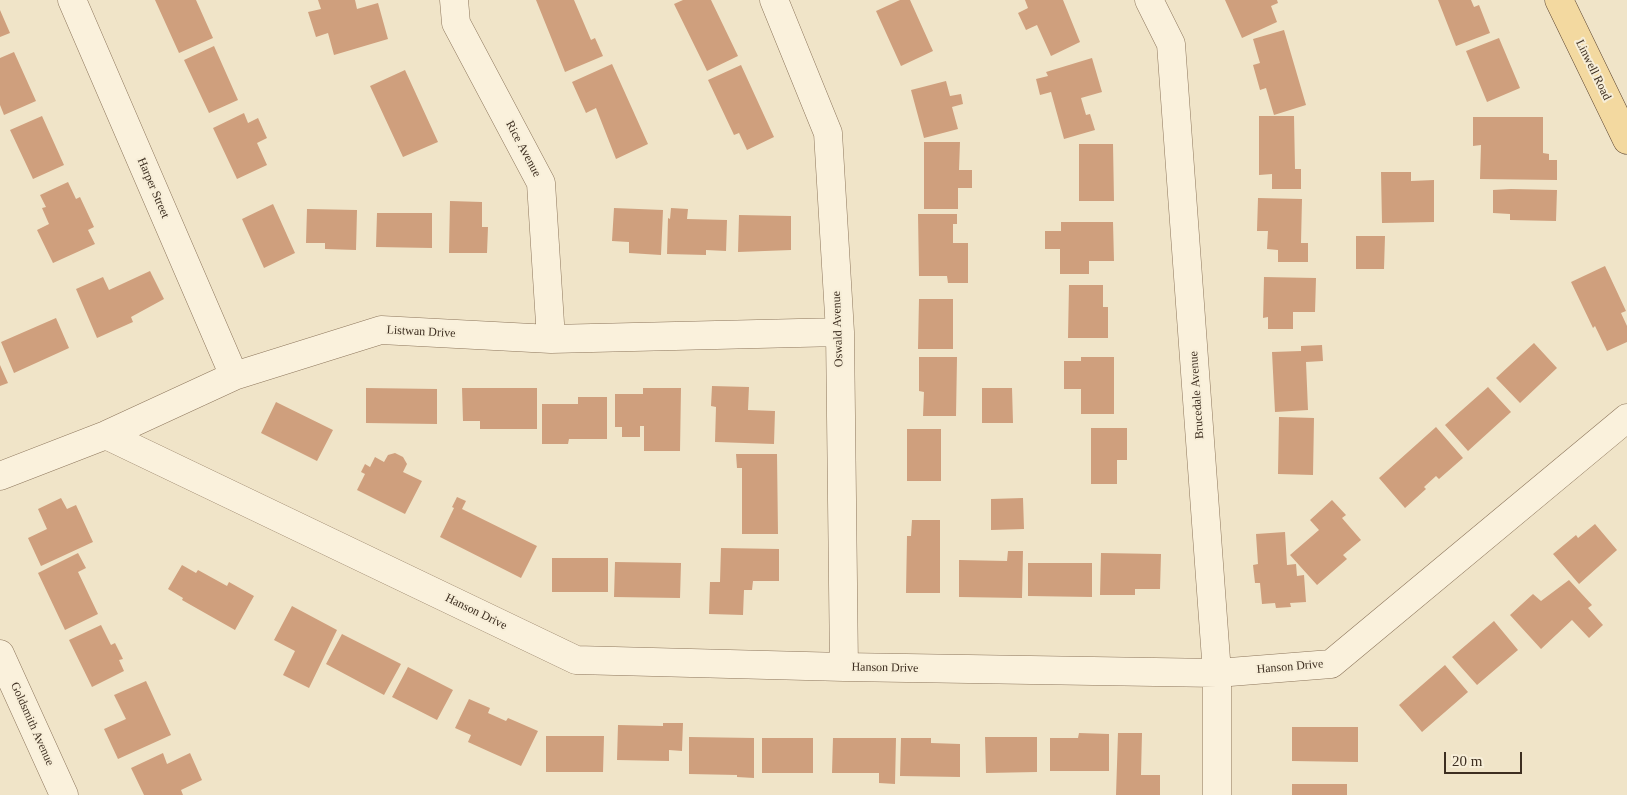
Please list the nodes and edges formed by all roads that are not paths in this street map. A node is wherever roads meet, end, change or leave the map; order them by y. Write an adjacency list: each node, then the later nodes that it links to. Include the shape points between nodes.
1 (72, 0): 9 (street, Harper Street)
2 (454, 0): 8 (street, Rice Avenue, via 456,23 541,183)
3 (774, 0): 7 (street, Oswald Avenue, via 828,133)
4 (1149, 0): 15 (street, Brucedale Avenue, via 1171,44)
5 (1559, 0): 6 (main road, Linwell Road)
6 (1627, 140)
7 (840, 332): 8 (street, Listwan Drive); 14 (street, Oswald Avenue)
8 (551, 340): 9 (street, Listwan Drive, via 381,330)
9 (234, 376): 11 (street, Listwan Drive)
10 (1627, 418): 15 (street, Hanson Drive, via 1331,664)
11 (106, 435): 12 (street, Listwan Drive); 14 (street, Hanson Drive, via 576,660)
12 (0, 476)
13 (0, 654): 16 (street, Goldsmith Avenue)
14 (844, 668): 15 (street, Hanson Drive)
15 (1217, 673): 17 (street, Brucedale Avenue)
16 (64, 795)
17 (1218, 795)

